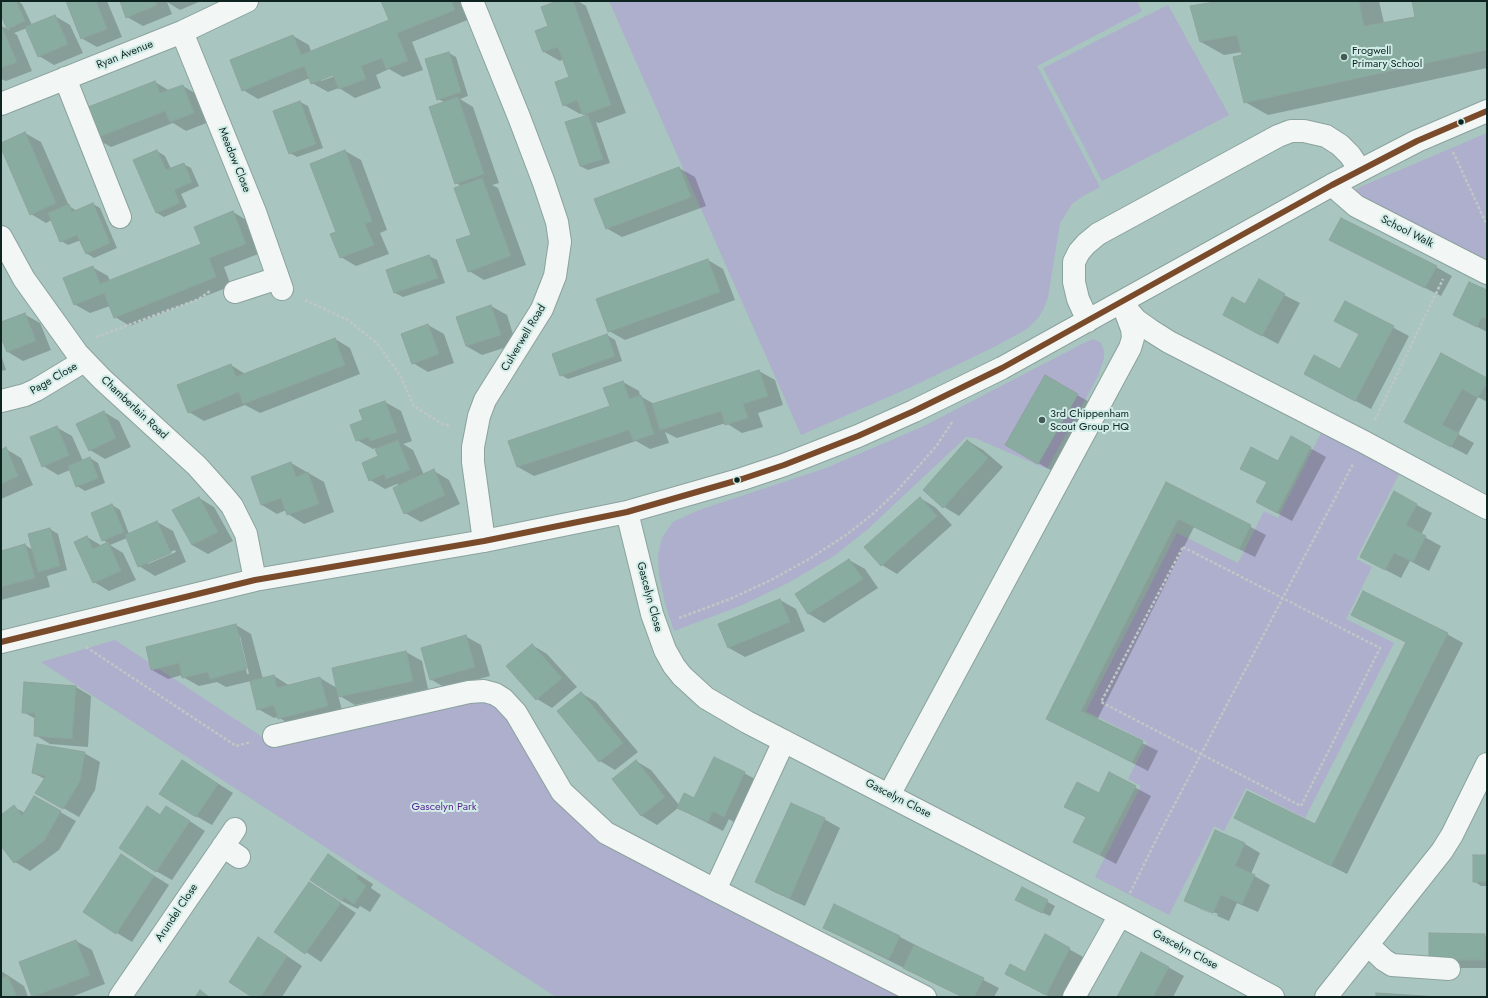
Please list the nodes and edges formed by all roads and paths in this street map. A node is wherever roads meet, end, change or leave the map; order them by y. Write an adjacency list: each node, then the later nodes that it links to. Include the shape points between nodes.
1 (247, 1): 3 (street, Ryan Avenue)
2 (472, 1): 24 (street, Culverwell Road, via 544,183 557,222 560,242 554,276 542,309 485,400)
3 (182, 32): 4 (street, Ryan Avenue); 15 (street, Meadow Close, via 255,212)
4 (66, 78): 5 (street, Ryan Avenue); 10 (street)
5 (1, 104)
6 (1487, 111): 7 (street)
7 (1443, 130): 8 (street); 11 (path)
8 (1360, 170): 9 (street); 18 (street, via 1340,145 1326,136 1291,131 1098,234 1079,252 1074,262 1074,282 1078,299)
9 (1332, 185): 13 (street, School Walk, via 1356,206); 17 (street)
10 (120, 217)
11 (1487, 225)
12 (1, 237): 20 (street, Chamberlain Road, via 24,278)
13 (1454, 256): 14 (street, School Walk); 25 (path)
14 (1487, 273)
15 (280, 284): 16 (street); 24 (path, via 348,320 378,344 401,377 414,406 442,424)
16 (226, 290): 20 (path, via 199,299)
17 (1122, 302): 18 (street); 19 (street, via 1136,320); 21 (street, via 1133,334)
18 (1088, 321): 22 (street)
19 (1169, 342): 21 (street, via 1147,339 1136,345); 25 (street)
20 (78, 354): 23 (street, Page Close, via 36,390); 29 (street, Chamberlain Road, via 197,466 222,494 238,516 246,534)
21 (1124, 359): 38 (street)
22 (968, 385): 27 (street, via 809,456 742,479); 31 (path, via 954,418 937,445 883,504 846,535 771,580)
23 (1, 401)
24 (475, 433): 28 (street, Culverwell Road, via 473,462)
25 (1364, 442): 26 (street); 30 (path)
26 (1487, 508)
27 (627, 512): 28 (street); 31 (street, Gascelyn Close)
28 (484, 541): 29 (street)
29 (255, 580): 32 (street)
30 (1282, 597): 36 (path); 36 (path, via 1183,547 1108,688 1101,702); 36 (path, via 1380,648 1301,806)
31 (656, 626): 35 (street, Gascelyn Close, via 674,666 692,686 726,710)
32 (57, 628): 33 (street); 34 (path, via 236,746)
33 (1, 642)
34 (274, 736): 40 (street, via 469,692 495,694 516,713 562,792 606,833)
35 (784, 741): 38 (street, Gascelyn Close); 40 (street)
36 (1200, 753): 41 (path)
37 (1487, 764): 42 (street, via 1442,851)
38 (889, 795): 41 (street, Gascelyn Close)
39 (232, 844): 44 (street, Arundel Close)
40 (715, 890): 45 (street)
41 (1120, 915): 46 (street); 47 (street, Gascelyn Close)
42 (1368, 945): 43 (street, via 1392,965); 48 (street)
43 (1450, 969)
44 (120, 997)
45 (925, 997)
46 (1074, 997)
47 (1273, 997)
48 (1326, 997)

